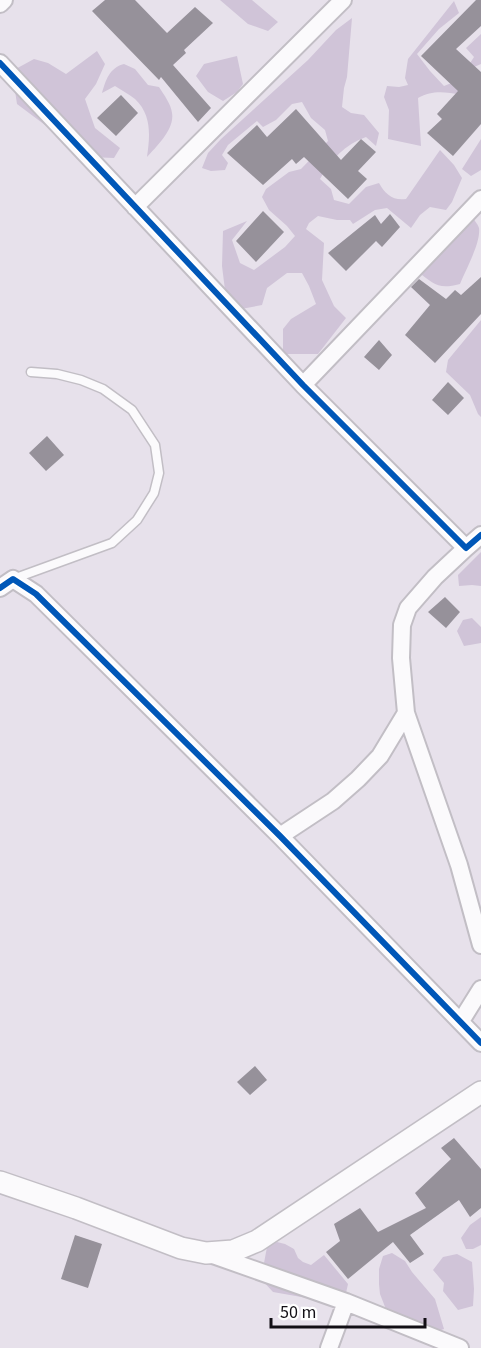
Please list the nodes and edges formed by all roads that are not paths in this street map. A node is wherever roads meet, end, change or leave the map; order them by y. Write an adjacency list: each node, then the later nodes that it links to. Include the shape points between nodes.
1 (4, 0): 3 (street)
2 (343, 0): 6 (street)
3 (0, 4)
4 (0, 63): 6 (street)
5 (481, 199): 8 (street)
6 (135, 207): 8 (street)
7 (31, 372): 11 (lane, via 81,380 103,389 132,410 155,445 159,473 154,494 137,520 112,543)
8 (303, 386): 10 (street)
9 (481, 535): 10 (street)
10 (466, 548): 12 (street, via 408,608 402,624)
11 (6, 584): 13 (street, via 36,594)
12 (406, 713): 13 (street, via 380,756 358,779 333,801); 14 (street, via 459,864)
13 (280, 836): 16 (street)
14 (481, 945)
15 (481, 989): 16 (street)
16 (460, 1021): 17 (street)
17 (481, 1043)
18 (481, 1092): 20 (street, via 257,1241 234,1251)
19 (0, 1182): 20 (street, via 181,1248)
20 (206, 1253): 21 (street)
21 (346, 1302): 22 (street); 23 (street)
22 (329, 1348)
23 (460, 1348)

